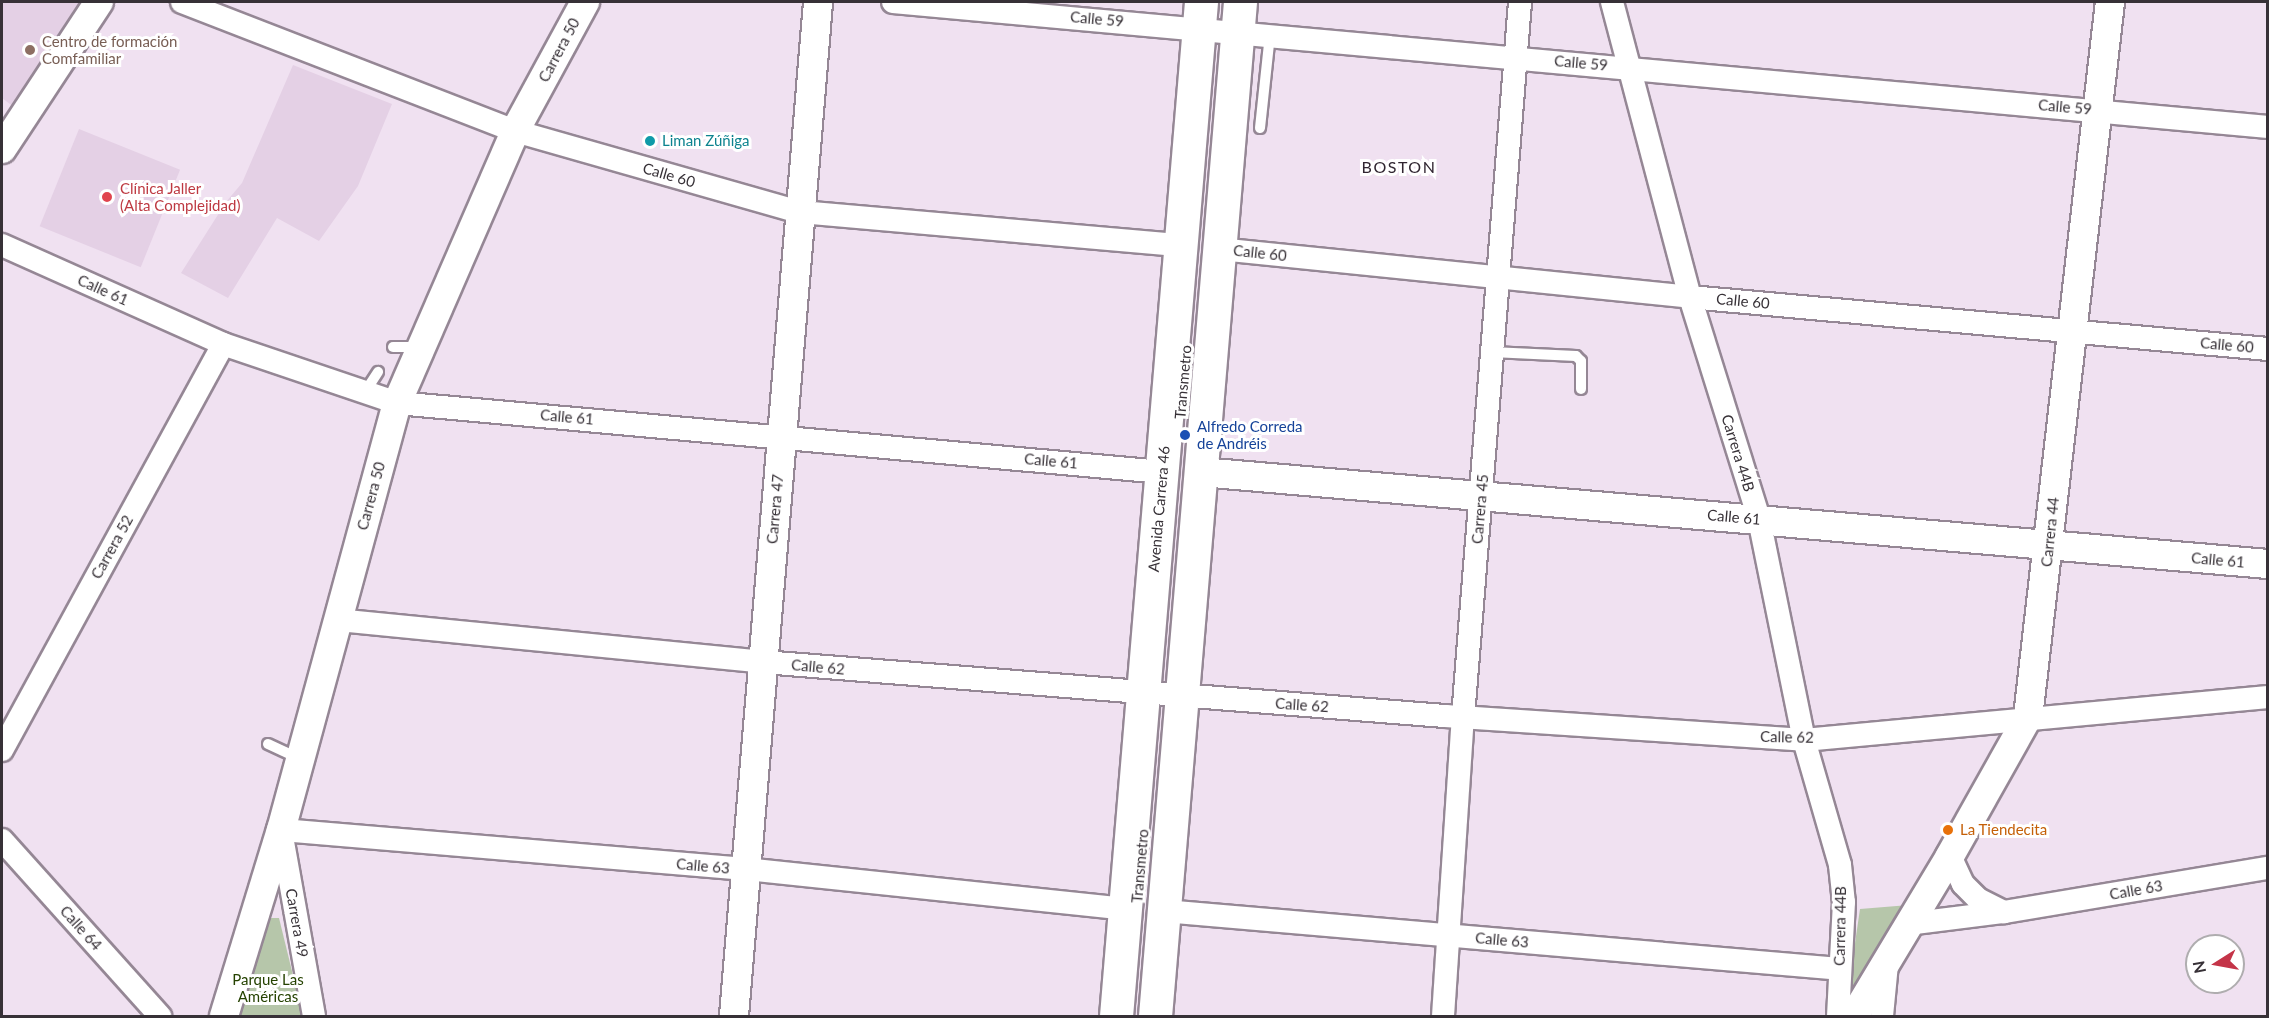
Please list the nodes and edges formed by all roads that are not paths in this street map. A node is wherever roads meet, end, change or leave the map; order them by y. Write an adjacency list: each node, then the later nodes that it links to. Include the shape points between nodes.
1 (99, 2): 17 (street)
2 (182, 2): 16 (street, Calle 60)
3 (585, 2): 16 (street, Carrera 50)
4 (818, 2): 18 (street, Carrera 47)
5 (893, 2): 9 (street, Calle 59)
6 (1520, 2): 11 (street, Carrera 45)
7 (1612, 2): 12 (street, Carrera 44B)
8 (2110, 2): 13 (street, Carrera 44)
9 (1219, 16): 10 (street, Calle 59); 20 (main road, Avenida Carrera 46); 21 (main road, Avenida Carrera 46); 44 (lane, Transmetro); 44 (lane, Transmetro, via 1180,612)
10 (1270, 35): 11 (street, Calle 59); 15 (lane)
11 (1515, 57): 12 (street, Calle 59); 22 (street, Carrera 45)
12 (1630, 67): 13 (street, Calle 59); 23 (street, Carrera 44B)
13 (2097, 110): 14 (street, Calle 59); 24 (street, Carrera 44)
14 (2268, 127)
15 (1260, 128)
16 (515, 131): 18 (street, Calle 60); 27 (street, Carrera 50)
17 (2, 149)
18 (800, 213): 20 (street, Calle 60); 34 (street, Carrera 47)
19 (2, 245): 25 (street, Calle 61)
20 (1180, 245): 35 (main road, Avenida Carrera 46)
21 (1220, 249): 22 (street, Calle 60); 36 (main road, Avenida Carrera 46)
22 (1498, 277): 23 (street, Calle 60); 29 (street, Carrera 45)
23 (1690, 297): 24 (street, Calle 60); 38 (street, Carrera 44B)
24 (2072, 330): 28 (street, Calle 60); 39 (street, Carrera 44)
25 (223, 344): 32 (street, Calle 61); 50 (street, Carrera 52)
26 (393, 347): 27 (lane)
27 (421, 347): 33 (street, Carrera 50)
28 (2268, 349)
29 (1492, 352): 31 (lane, via 1576,356 1581,361); 37 (street, Carrera 45)
30 (378, 372): 32 (lane)
31 (1581, 389)
32 (365, 392): 33 (street, Calle 61)
33 (397, 403): 34 (street, Calle 61); 41 (street, Carrera 50)
34 (782, 435): 35 (street, Calle 61); 42 (street, Carrera 47)
35 (1162, 472): 44 (main road, Avenida Carrera 46)
36 (1201, 472): 37 (street, Calle 61); 44 (main road, Avenida Carrera 46)
37 (1482, 496): 38 (street, Calle 61); 45 (street, Carrera 45)
38 (1759, 519): 39 (street, Calle 61); 48 (street, Carrera 44B)
39 (2049, 544): 40 (street, Calle 61); 46 (street, Carrera 44)
40 (2268, 564)
41 (338, 620): 42 (street, Calle 62); 51 (street, Carrera 50)
42 (763, 662): 44 (street, Calle 62); 56 (street, Carrera 47)
43 (2268, 697): 46 (street, Calle 62)
44 (1164, 701): 45 (street, Calle 62); 47 (lane, Transmetro); 57 (main road, Avenida Carrera 46); 58 (main road, Avenida Carrera 46); 69 (lane, Transmetro)
45 (1463, 717): 48 (street, Calle 62); 61 (street, Carrera 45)
46 (2028, 717): 48 (street, Calle 62); 54 (street, Carrera 44)
47 (1167, 732)
48 (1804, 740): 63 (street, Carrera 44B, via 1840,866 1844,902)
49 (268, 744): 51 (lane)
50 (2, 750)
51 (300, 759): 52 (street, Carrera 50)
52 (281, 830): 56 (street, Calle 63); 65 (street, Carrera 50); 66 (street, Carrera 49)
53 (2, 840): 64 (street, Calle 64)
54 (1950, 856): 59 (street, via 1963,884 1978,900); 60 (street, Carrera 44)
55 (2268, 868): 59 (street, Calle 63)
56 (746, 869): 57 (street, Calle 63); 67 (street, Carrera 47)
57 (1124, 909): 68 (main road, Avenida Carrera 46)
58 (1164, 911): 61 (street, Calle 63); 70 (main road, Avenida Carrera 46)
59 (2004, 912): 60 (street, Calle 63)
60 (1907, 924): 62 (street, Carrera 44)
61 (1449, 935): 63 (street, Calle 63); 71 (street, Carrera 45)
62 (1888, 957): 73 (street, Carrera 44); 74 (street)
63 (1839, 969): 72 (street, Carrera 44B)
64 (160, 1017)
65 (224, 1017)
66 (314, 1017)
67 (734, 1017)
68 (1116, 1017)
69 (1127, 1017)
70 (1155, 1017)
71 (1443, 1017)
72 (1838, 1017)
73 (1854, 1017)
74 (1882, 1017)

